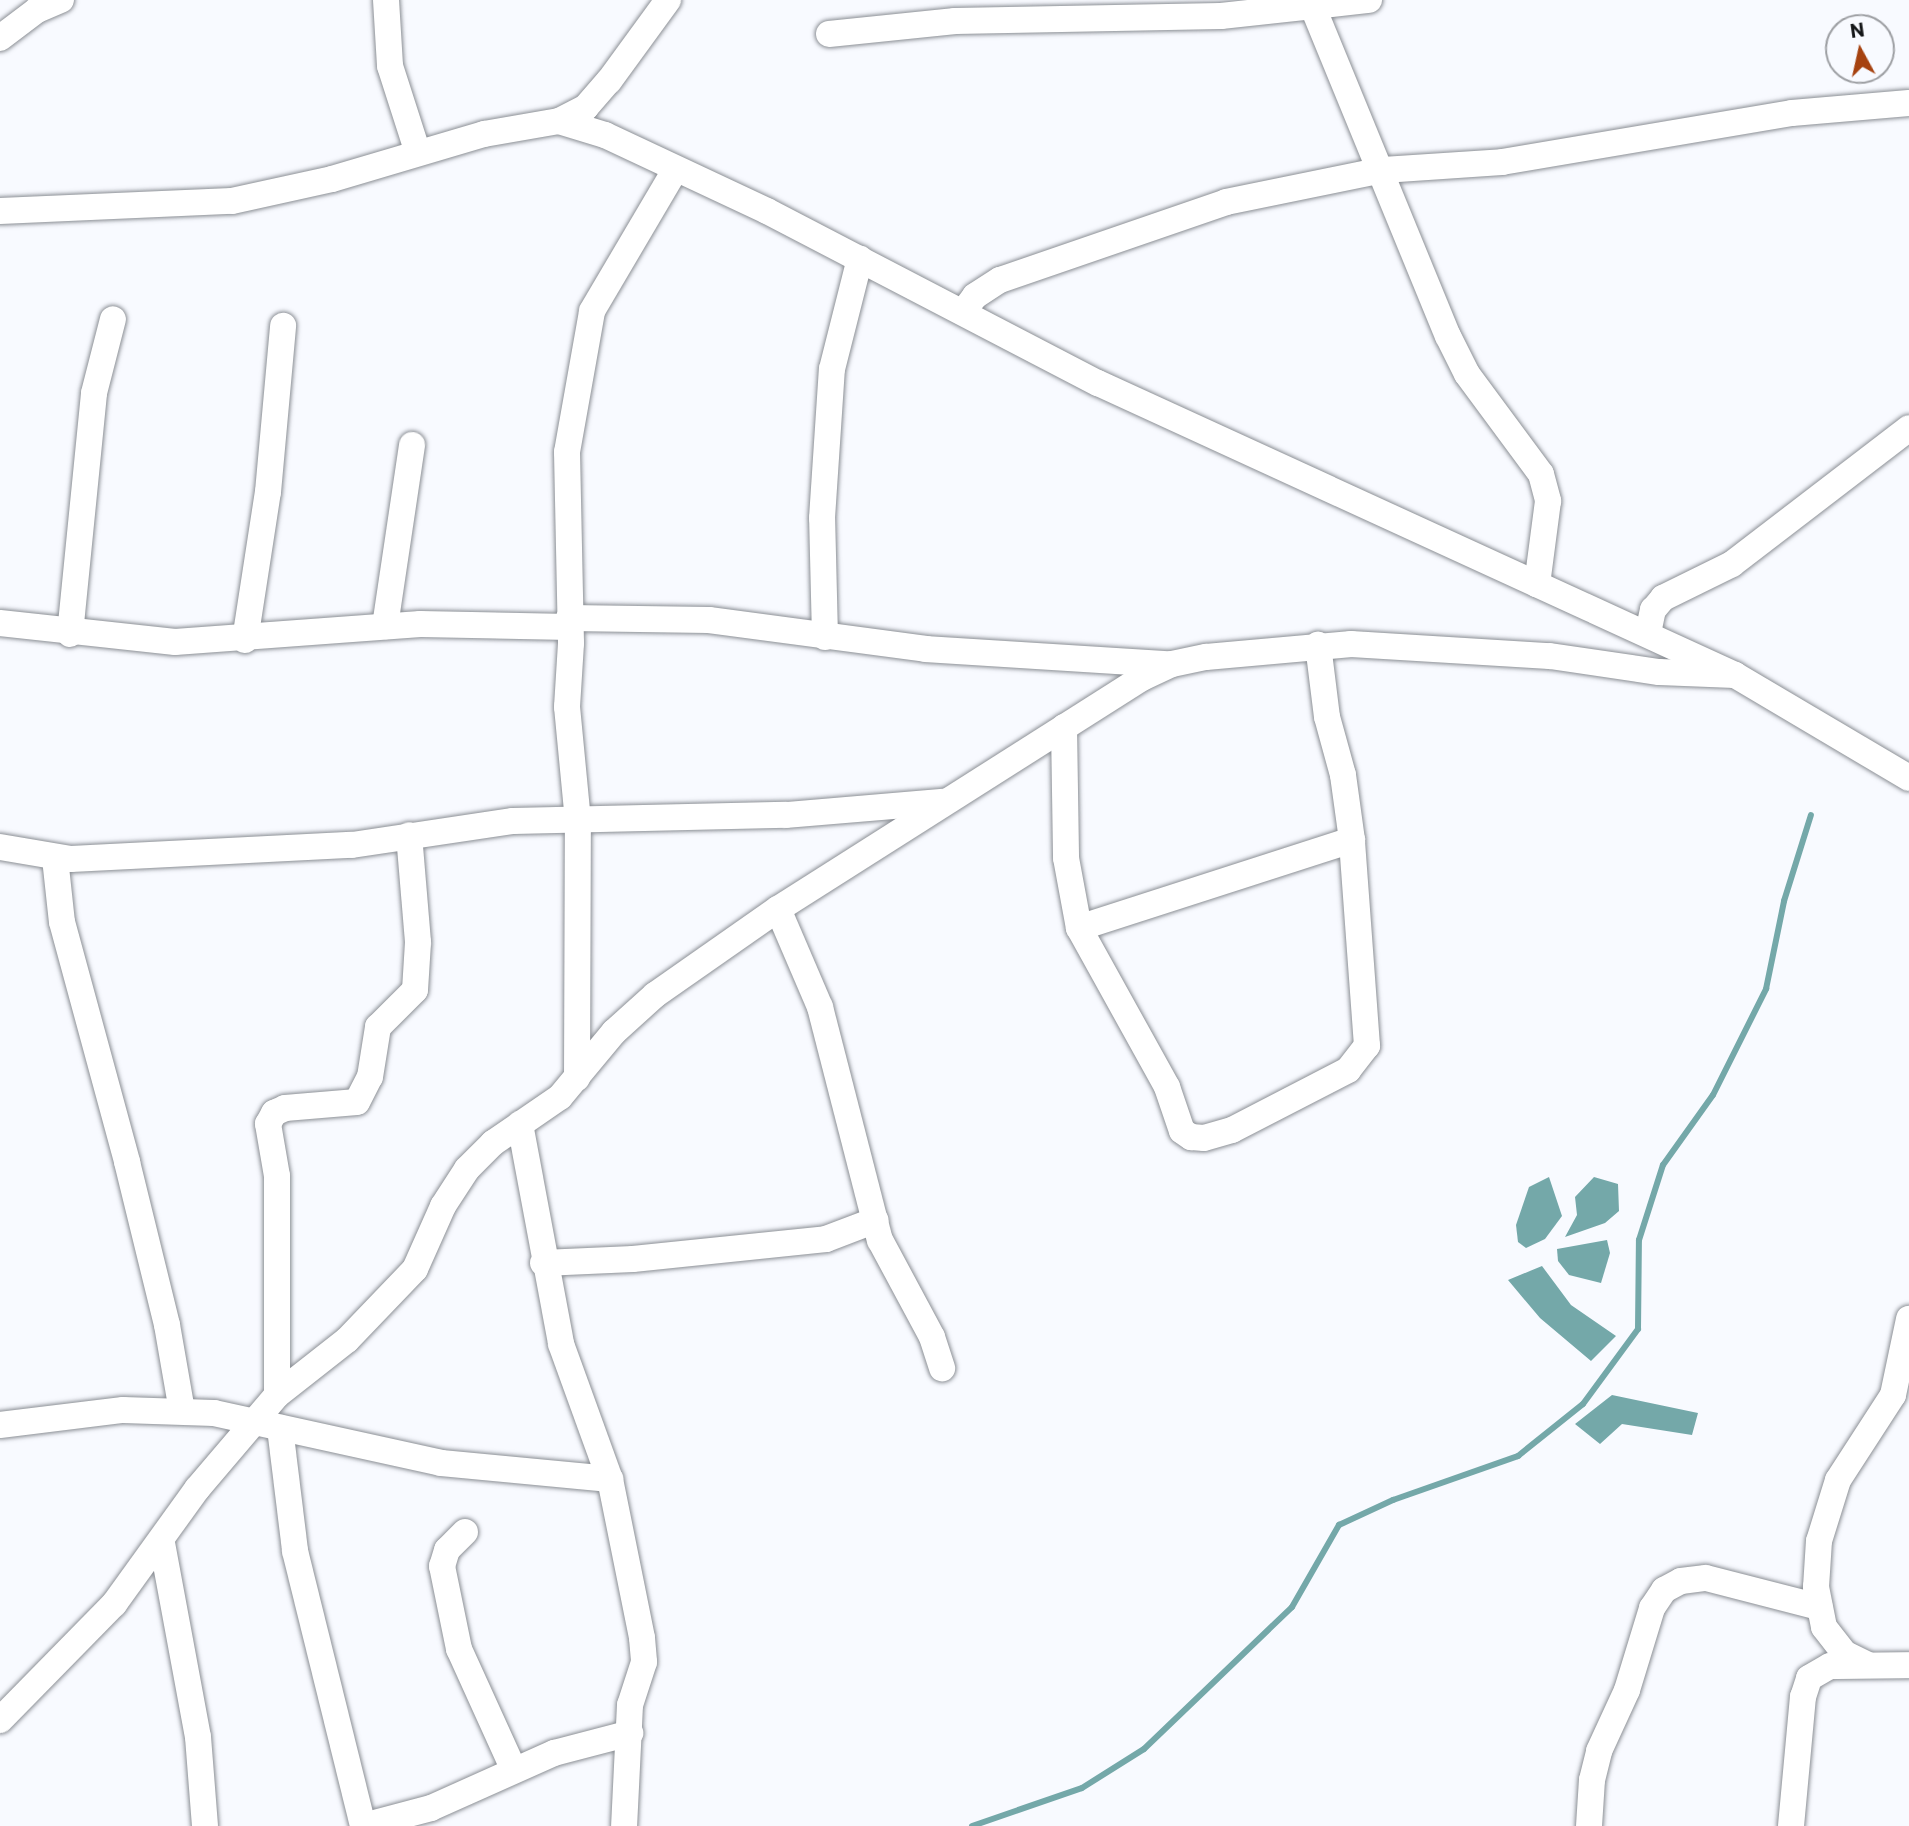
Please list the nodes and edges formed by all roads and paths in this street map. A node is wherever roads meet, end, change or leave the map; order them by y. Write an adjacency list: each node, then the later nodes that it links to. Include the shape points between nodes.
1 (386, 0): 11 (street, via 390,66)
2 (668, 0): 10 (street, via 586,107)
3 (1369, 0): 4 (street)
4 (1312, 4): 7 (street, via 1177,19 955,21); 13 (street)
5 (49, 5): 6 (street); 8 (street)
6 (0, 13)
7 (829, 34)
8 (0, 38)
9 (1909, 103): 13 (street, via 1792,113 1502,162)
10 (559, 121): 11 (street, via 496,131); 12 (street, via 604,135)
11 (418, 153): 14 (street, via 232,201)
12 (675, 170): 15 (street); 23 (street, via 592,311 566,471)
13 (1383, 170): 16 (street, via 1191,212 1000,280 975,296); 21 (street, via 1467,374 1541,474 1548,501)
14 (0, 211)
15 (860, 257): 16 (street); 27 (street, via 832,369 822,518)
16 (963, 312): 21 (street, via 1098,383)
17 (113, 319): 26 (street, via 94,393)
18 (283, 326): 28 (street, via 268,492)
19 (1909, 428): 25 (street, via 1732,564 1663,598 1653,610)
20 (412, 445): 24 (street)
21 (1537, 584): 25 (street)
22 (0, 623): 26 (street)
23 (570, 623): 24 (street); 27 (street, via 709,620); 35 (street, via 567,707)
24 (385, 626): 28 (street)
25 (1648, 633): 31 (street)
26 (70, 634): 28 (street, via 174,642)
27 (825, 637): 30 (street, via 926,649)
28 (246, 640)
29 (1318, 645): 30 (street); 31 (street, via 1404,645); 37 (street, via 1327,718 1343,775)
30 (1171, 664): 32 (street)
31 (1735, 676): 33 (street)
32 (1064, 727): 34 (street); 41 (street, via 1066,858)
33 (1909, 778)
34 (946, 802): 35 (street, via 786,815); 40 (street)
35 (579, 821): 36 (street, via 513,821); 42 (street)
36 (409, 835): 39 (street, via 352,845); 48 (street, via 418,942 415,990 378,1027 370,1077 356,1102 285,1108 274,1113 268,1124 277,1176)
37 (1352, 840): 41 (street); 41 (street, via 1367,1046 1348,1070 1232,1130 1204,1138 1182,1131 1167,1087)
38 (0, 847): 39 (street)
39 (55, 858): 49 (street, via 62,922 167,1325)
40 (778, 909): 42 (street, via 655,995 614,1032); 44 (street, via 820,1007)
41 (1079, 928)
42 (578, 1078): 43 (street, via 560,1097)
43 (520, 1124): 45 (street); 48 (street, via 467,1169 443,1206 415,1269 389,1298 347,1340)
44 (876, 1220): 45 (street, via 826,1239 633,1259); 47 (street, via 880,1240 932,1337)
45 (543, 1263): 52 (street, via 561,1344)
46 (1909, 1319): 55 (street, via 1893,1395 1838,1480 1823,1518 1816,1560)
47 (942, 1368)
48 (277, 1395): 50 (street)
49 (182, 1411): 50 (street); 51 (street, via 123,1410)
50 (268, 1424): 52 (street, via 349,1446 441,1463); 54 (street, via 197,1489); 60 (street, via 363,1826 431,1808)
51 (0, 1425)
52 (610, 1479): 59 (street, via 645,1662 630,1705)
53 (465, 1532): 60 (street, via 447,1550 442,1566 459,1649)
54 (162, 1543): 58 (street, via 74,1648); 61 (street, via 198,1737)
55 (1819, 1607): 56 (street, via 1831,1641); 63 (street, via 1706,1578 1681,1581 1664,1590 1652,1608 1627,1690 1599,1751 1591,1780)
56 (1868, 1665): 57 (street); 64 (street, via 1830,1666 1809,1678 1803,1698)
57 (1909, 1665)
58 (0, 1720)
59 (630, 1733): 60 (street, via 554,1752); 62 (street)
60 (514, 1770)
61 (205, 1826)
62 (624, 1826)
63 (1589, 1826)
64 (1791, 1826)

